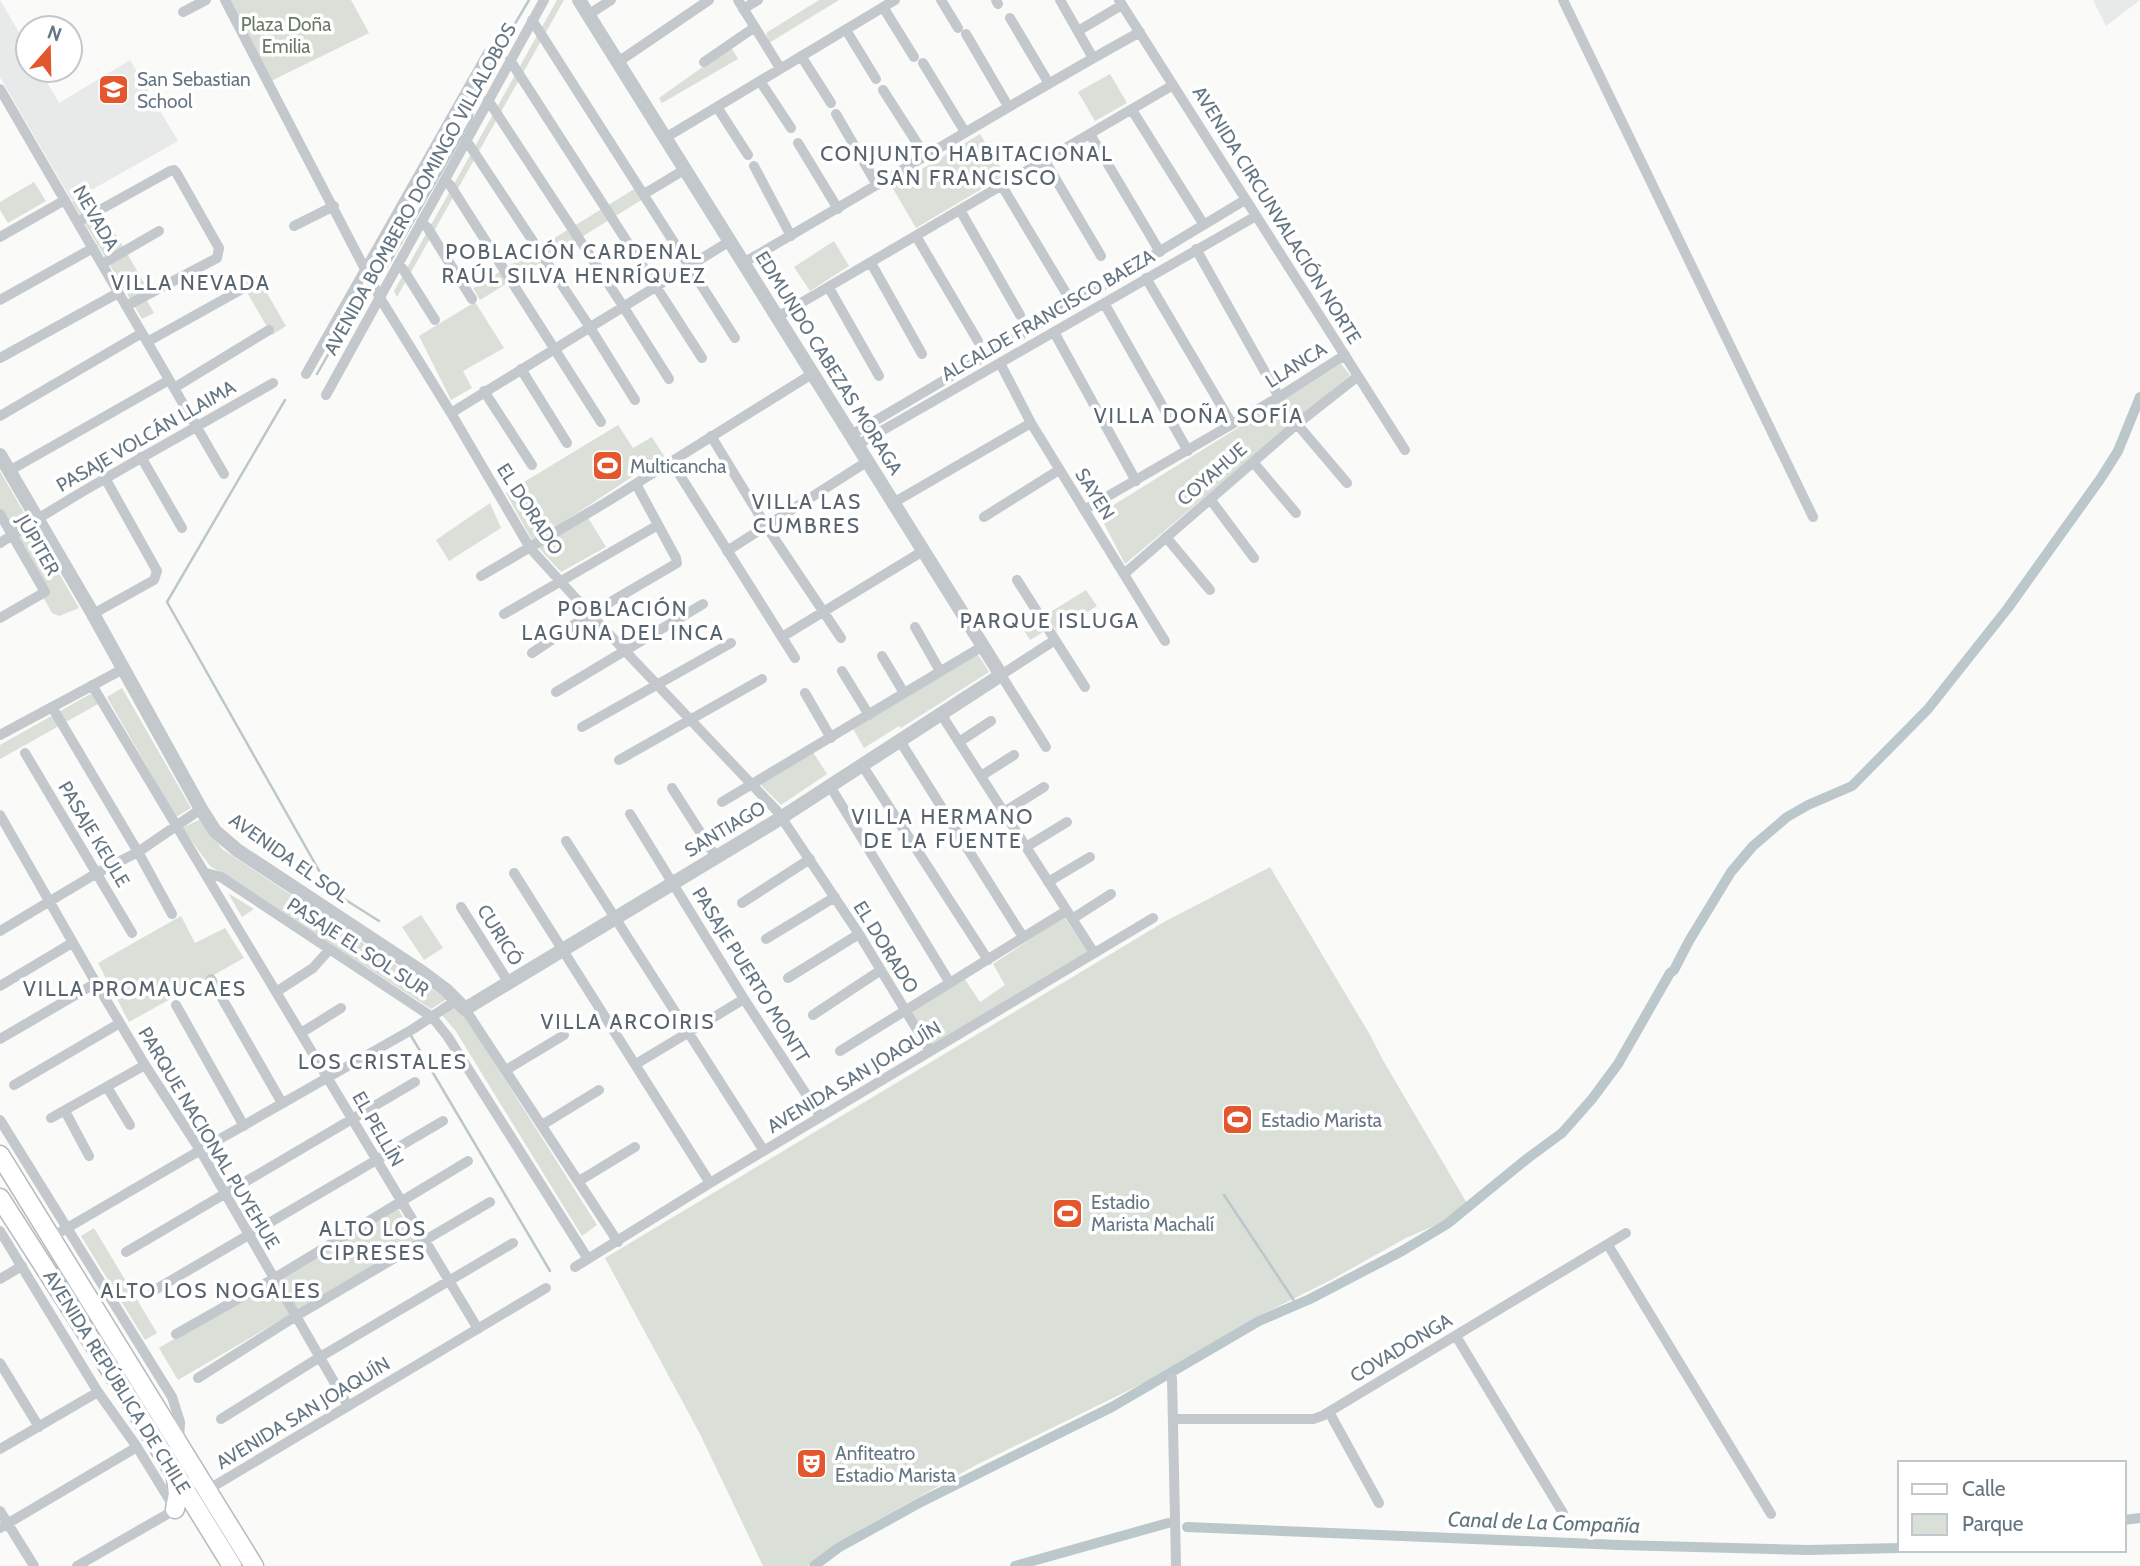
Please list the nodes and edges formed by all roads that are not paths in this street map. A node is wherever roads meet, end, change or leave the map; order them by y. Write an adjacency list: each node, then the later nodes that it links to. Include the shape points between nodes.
1 (206, 0): 15 (street)
2 (225, 0): 58 (street, EL DORADO)
3 (544, 0): 18 (street, AVENIDA BOMBERO DOMINGO VILLALOBOS)
4 (579, 0): 16 (street, EDMUNDO CABEZAS MORAGA)
5 (611, 0): 16 (street)
6 (709, 0): 27 (street)
7 (758, 0): 13 (street)
8 (895, 0): 14 (street)
9 (941, 0): 37 (street)
10 (1060, 0): 21 (street)
11 (1563, 0): 151 (street)
12 (1121, 3): 21 (street); 22 (street, AVENIDA CIRCUNVALACIÓN NORTE)
13 (741, 5): 19 (street)
14 (883, 7): 20 (street); 42 (street)
15 (184, 12)
16 (588, 15): 27 (street, EDMUNDO CABEZAS MORAGA)
17 (1010, 18): 31 (street)
18 (532, 20): 26 (street, AVENIDA BOMBERO DOMINGO VILLALOBOS); 55 (street)
19 (755, 27): 28 (street); 29 (street)
20 (846, 30): 24 (street); 48 (street)
21 (1078, 32): 25 (street)
22 (1140, 32): 25 (street); 32 (street, AVENIDA CIRCUNVALACIÓN NORTE)
23 (488, 53): 80 (street, AVENIDA BOMBERO DOMINGO VILLALOBOS)
24 (801, 56): 29 (street); 36 (street)
25 (1093, 58): 31 (street)
26 (510, 60): 34 (street, AVENIDA BOMBERO DOMINGO VILLALOBOS); 82 (street)
27 (618, 62): 44 (street, EDMUNDO CABEZAS MORAGA)
28 (704, 62)
29 (780, 68): 30 (street)
30 (760, 81): 38 (street); 41 (street)
31 (1048, 82): 37 (street)
32 (1173, 85): 39 (street); 57 (street, AVENIDA CIRCUNVALACIÓN NORTE)
33 (0, 89): 35 (street, NEVADA)
34 (488, 100): 45 (street, AVENIDA BOMBERO DOMINGO VILLALOBOS); 92 (street)
35 (4, 103): 56 (street, NEVADA)
36 (831, 103)
37 (1008, 106): 42 (street)
38 (717, 107): 44 (street); 47 (street)
39 (1132, 110): 43 (street); 64 (street)
40 (836, 114): 53 (street)
41 (791, 128)
42 (965, 132): 48 (street)
43 (1090, 134): 49 (street); 73 (street)
44 (665, 138): 51 (street, EDMUNDO CABEZAS MORAGA)
45 (466, 140): 52 (street, AVENIDA BOMBERO DOMINGO VILLALOBOS); 96 (street)
46 (798, 143): 59 (street)
47 (748, 155)
48 (926, 157): 53 (street)
49 (1045, 160): 54 (street); 74 (street)
50 (754, 166): 67 (street)
51 (684, 170): 55 (street); 70 (street, EDMUNDO CABEZAS MORAGA)
52 (445, 180): 63 (street, AVENIDA BOMBERO DOMINGO VILLALOBOS); 102 (street)
53 (877, 185): 59 (street)
54 (1002, 186): 60 (street); 89 (street)
55 (644, 194): 79 (street)
56 (65, 200): 62 (street, NEVADA); 69 (street)
57 (1245, 200): 61 (street, AVENIDA CIRCUNVALACIÓN NORTE); 64 (street, ALCALDE FRANCISCO BAEZA)
58 (334, 206): 65 (street); 80 (street, EL DORADO)
59 (838, 209): 67 (street)
60 (960, 211): 68 (street); 93 (street)
61 (1256, 216): 72 (street, ALCALDE FRANCISCO BAEZA); 104 (street, AVENIDA CIRCUNVALACIÓN NORTE)
62 (78, 222): 71 (street, NEVADA); 91 (street, via 170,171 176,172 219,253)
63 (421, 222): 78 (street, AVENIDA BOMBERO DOMINGO VILLALOBOS); 87 (street)
64 (1204, 225): 73 (street, ALCALDE FRANCISCO BAEZA)
65 (294, 226)
66 (159, 231): 77 (street)
67 (791, 236): 75 (street)
68 (916, 236): 76 (street); 101 (street)
69 (0, 237)
70 (730, 241): 75 (street, EDMUNDO CABEZAS MORAGA); 79 (street)
71 (93, 248): 77 (street, NEVADA); 88 (street)
72 (1196, 249): 81 (street, ALCALDE FRANCISCO BAEZA); 118 (street)
73 (1160, 252): 89 (street, ALCALDE FRANCISCO BAEZA)
74 (1101, 256)
75 (743, 263): 94 (street, EDMUNDO CABEZAS MORAGA)
76 (871, 263): 84 (street); 103 (street)
77 (102, 264): 85 (street, NEVADA)
78 (398, 264): 86 (street, AVENIDA BOMBERO DOMINGO VILLALOBOS); 95 (street)
79 (689, 265): 82 (street); 100 (street)
80 (365, 268): 86 (street, EL DORADO); 109 (street, AVENIDA BOMBERO DOMINGO VILLALOBOS)
81 (1146, 278): 90 (street, ALCALDE FRANCISCO BAEZA); 125 (street)
82 (656, 285): 92 (street); 106 (street)
83 (244, 288): 99 (street)
84 (830, 288): 94 (street); 111 (street)
85 (118, 292): 91 (street, NEVADA); 105 (street)
86 (380, 298): 117 (street, AVENIDA BOMBERO DOMINGO VILLALOBOS); 120 (street, EL DORADO)
87 (472, 299)
88 (0, 300)
89 (1072, 303): 128 (street, ALCALDE FRANCISCO BAEZA)
90 (1104, 303): 98 (street, ALCALDE FRANCISCO BAEZA); 131 (street)
91 (127, 306): 99 (street, NEVADA)
92 (623, 306): 96 (street); 113 (street)
93 (1020, 315)
94 (777, 317): 110 (street, EDMUNDO CABEZAS MORAGA)
95 (435, 320)
96 (589, 326): 102 (street); 119 (street)
97 (269, 330): 115 (street)
98 (1054, 332): 107 (street, ALCALDE FRANCISCO BAEZA); 142 (street)
99 (145, 338): 115 (street, NEVADA); 121 (street)
100 (735, 338)
101 (978, 341)
102 (555, 350): 108 (street); 122 (street)
103 (922, 354)
104 (1345, 355): 112 (street, AVENIDA CIRCUNVALACIÓN NORTE); 118 (street, LLANCA)
105 (0, 358)
106 (702, 358)
107 (1000, 363): 123 (street, SAYEN); 128 (street, ALCALDE FRANCISCO BAEZA)
108 (520, 369): 116 (street); 129 (street)
109 (306, 374)
110 (812, 374): 127 (street); 128 (street, EDMUNDO CABEZAS MORAGA)
111 (879, 376)
112 (1358, 376): 124 (street, COYAHUE); 130 (street, AVENIDA CIRCUNVALACIÓN NORTE)
113 (669, 379)
114 (273, 383): 126 (street, PASAJE VOLCÁN LLAIMA)
115 (171, 384): 126 (street, NEVADA); 139 (street)
116 (484, 391): 120 (street); 137 (street)
117 (326, 395)
118 (1279, 397): 125 (street, LLANCA)
119 (635, 400)
120 (451, 413): 159 (street, EL DORADO)
121 (0, 416)
122 (601, 422)
123 (1031, 423): 138 (street, SAYEN); 146 (street)
124 (1297, 424): 136 (street, COYAHUE); 143 (street)
125 (1232, 425): 131 (street, LLANCA)
126 (198, 427): 133 (street, PASAJE VOLCÁN LLAIMA); 140 (street, NEVADA)
127 (711, 436): 134 (street); 154 (street)
128 (854, 440): 135 (street, EDMUNDO CABEZAS MORAGA)
129 (567, 443)
130 (1405, 450)
131 (1188, 451): 142 (street, LLANCA)
132 (0, 455): 139 (street, AVENIDA EL SOL)
133 (141, 457): 141 (street, PASAJE VOLCÁN LLAIMA); 155 (street)
134 (671, 461): 144 (street); 160 (street)
135 (867, 461): 146 (street, EDMUNDO CABEZAS MORAGA); 154 (street)
136 (1253, 462): 145 (street, COYAHUE); 148 (street)
137 (532, 465)
138 (1059, 470): 147 (street, SAYEN); 150 (street)
139 (9, 471): 152 (street, AVENIDA EL SOL)
140 (224, 474)
141 (106, 478): 152 (street, PASAJE VOLCÁN LLAIMA); 171 (street, via 157,571 154,580)
142 (1136, 481): 147 (street, LLANCA)
143 (1347, 483)
144 (636, 484): 153 (street); 159 (street)
145 (1210, 499): 157 (street, COYAHUE); 162 (street)
146 (893, 503): 161 (street, EDMUNDO CABEZAS MORAGA)
147 (1084, 510): 163 (street, SAYEN)
148 (1296, 513)
149 (0, 514): 156 (street, JÚPITER)
150 (984, 517)
151 (1813, 517)
152 (36, 519): 156 (street, PASAJE VOLCÁN LLAIMA); 171 (street, AVENIDA EL SOL)
153 (658, 525): 166 (street); 173 (street, via 677,563)
154 (766, 526): 160 (street); 169 (street)
155 (182, 528)
156 (12, 535): 158 (street, PASAJE VOLCÁN LLAIMA); 170 (street, JÚPITER, via 45,590)
157 (1166, 537): 163 (street, COYAHUE); 167 (street)
158 (0, 543)
159 (530, 548): 164 (street); 166 (street, EL DORADO)
160 (727, 551): 175 (street)
161 (923, 551): 169 (street); 180 (street, EDMUNDO CABEZAS MORAGA)
162 (1254, 558)
163 (1124, 575): 178 (street, SAYEN)
164 (481, 576)
165 (1017, 580): 177 (street)
166 (560, 583): 172 (street); 173 (street, EL DORADO)
167 (1210, 590)
168 (703, 604): 181 (street)
169 (824, 611): 175 (street); 176 (street)
170 (2, 613)
171 (93, 614): 185 (street, AVENIDA EL SOL)
172 (503, 614)
173 (590, 614): 181 (street, EL DORADO); 182 (street)
174 (915, 627): 187 (street)
175 (782, 637): 184 (street)
176 (841, 638)
177 (1055, 640): 188 (street); 192 (street)
178 (1165, 641)
179 (731, 643): 191 (street)
180 (983, 646): 187 (street); 188 (street, EDMUNDO CABEZAS MORAGA)
181 (625, 651): 191 (street, EL DORADO); 193 (street)
182 (532, 653)
183 (882, 656): 195 (street)
184 (795, 659)
185 (123, 669): 190 (street); 217 (street, AVENIDA EL SOL)
186 (842, 671): 198 (street)
187 (940, 671): 195 (street)
188 (1001, 675): 197 (street, SANTIAGO); 206 (street, EDMUNDO CABEZAS MORAGA)
189 (762, 679): 199 (street)
190 (92, 685): 196 (street); 223 (street)
191 (658, 685): 199 (street, EL DORADO); 201 (street)
192 (1085, 687)
193 (556, 692)
194 (805, 693): 203 (street)
195 (904, 693): 198 (street)
196 (52, 708): 202 (street); 226 (street)
197 (941, 714): 204 (street, SANTIAGO); 205 (street)
198 (869, 715): 203 (street)
199 (692, 720): 209 (street); 212 (street, EL DORADO)
200 (991, 721): 205 (street)
201 (582, 727)
202 (0, 735)
203 (831, 738): 212 (street)
204 (900, 741): 210 (street, SANTIAGO); 247 (street)
205 (959, 742): 211 (street)
206 (1046, 747)
207 (25, 752): 230 (street, PASAJE KEULE)
208 (1014, 755): 211 (street)
209 (619, 760)
210 (862, 765): 213 (street, SANTIAGO); 253 (street)
211 (981, 776): 218 (street)
212 (752, 783): 216 (street); 221 (street, EL DORADO)
213 (830, 786): 221 (street, SANTIAGO); 258 (street)
214 (1044, 787): 218 (street)
215 (672, 788): 227 (street)
216 (722, 802)
217 (201, 809): 223 (street); 263 (street, AVENIDA EL SOL, via 228,844 409,963)
218 (1004, 813): 225 (street)
219 (630, 814): 234 (street, PASAJE PUERTO MONTT)
220 (0, 815): 237 (street, PARQUE NACIONAL PUYEHUE)
221 (782, 817): 227 (street, SANTIAGO); 229 (street, EL DORADO)
222 (1067, 822): 225 (street)
223 (175, 825): 226 (street); 231 (street)
224 (566, 841): 242 (street)
225 (1026, 848): 233 (street)
226 (138, 852): 230 (street); 240 (street)
227 (716, 857): 234 (street, SANTIAGO)
228 (1090, 857): 233 (street)
229 (810, 859): 236 (street, EL DORADO); 238 (street)
230 (97, 873): 237 (street); 245 (street, PASAJE KEULE)
231 (206, 873): 250 (street, PASAJE EL SOL SUR, via 221,877); 261 (street, EL PELLÍN)
232 (513, 873): 251 (street)
233 (1048, 882): 241 (street)
234 (673, 883): 242 (street, SANTIAGO); 262 (street, PASAJE PUERTO MONTT)
235 (1111, 894): 241 (street)
236 (835, 897): 246 (street, EL DORADO); 248 (street)
237 (48, 902): 244 (street); 249 (street, PARQUE NACIONAL PUYEHUE)
238 (742, 903)
239 (461, 907): 257 (street, CURICÓ)
240 (172, 914)
241 (1069, 915): 247 (street); 252 (street)
242 (616, 918): 251 (street, SANTIAGO); 270 (street)
243 (1153, 918): 252 (street, AVENIDA SAN JOAQUÍN)
244 (0, 931)
245 (132, 933)
246 (859, 934): 254 (street, EL DORADO); 255 (street)
247 (1023, 937): 253 (street)
248 (766, 939)
249 (72, 943): 259 (street, PARQUE NACIONAL PUYEHUE); 260 (street)
250 (329, 950): 261 (street, via 313,968); 268 (street, PASAJE EL SOL SUR)
251 (563, 950): 257 (street, SANTIAGO); 276 (street)
252 (1094, 953): 275 (street, AVENIDA SAN JOAQUÍN)
253 (988, 960): 258 (street)
254 (881, 970): 266 (street, EL DORADO); 267 (street)
255 (788, 978)
256 (211, 979): 284 (street)
257 (509, 983): 263 (street, SANTIAGO)
258 (950, 983): 266 (street)
259 (96, 984): 269 (street, PARQUE NACIONAL PUYEHUE); 273 (street)
260 (0, 986)
261 (276, 992): 271 (street, EL PELLÍN)
262 (744, 999): 270 (street); 287 (street, PASAJE PUERTO MONTT)
263 (461, 1004): 268 (street); 278 (street, AVENIDA EL SOL)
264 (176, 1005): 293 (street)
265 (341, 1008): 271 (street)
266 (905, 1011): 274 (street); 275 (street, EL DORADO)
267 (813, 1015)
268 (432, 1017): 279 (street); 317 (street, PASAJE EL SOL SUR)
269 (120, 1023): 277 (street, PARQUE NACIONAL PUYEHUE); 281 (street)
270 (688, 1032): 276 (street); 296 (street)
271 (301, 1033): 279 (street, EL PELLÍN)
272 (564, 1035): 278 (street)
273 (0, 1040)
274 (840, 1051)
275 (930, 1051): 287 (street, AVENIDA SAN JOAQUÍN)
276 (636, 1064): 302 (street)
277 (145, 1065): 282 (street); 295 (street, PARQUE NACIONAL PUYEHUE)
278 (506, 1070): 292 (street, AVENIDA EL SOL)
279 (327, 1077): 284 (street); 288 (street, EL PELLÍN)
280 (415, 1083): 288 (street)
281 (14, 1085)
282 (107, 1087): 285 (street); 291 (street)
283 (599, 1090): 292 (street)
284 (282, 1104): 293 (street)
285 (65, 1111): 286 (street); 298 (street)
286 (51, 1118)
287 (821, 1118): 296 (street, AVENIDA SAN JOAQUÍN)
288 (352, 1119): 299 (street, EL PELLÍN); 303 (street)
289 (0, 1121): 307 (street, AVENIDA REPÚBLICA DE CHILE)
290 (443, 1121): 299 (street)
291 (130, 1125)
292 (542, 1125): 301 (street, AVENIDA EL SOL)
293 (244, 1126): 295 (street)
294 (635, 1147): 301 (street)
295 (200, 1150): 303 (street, PARQUE NACIONAL PUYEHUE); 307 (street)
296 (764, 1151): 302 (street, AVENIDA SAN JOAQUÍN)
297 (0, 1155): 311 (main road, AVENIDA REPÚBLICA DE CHILE)
298 (89, 1156)
299 (376, 1160): 305 (street, EL PELLÍN); 310 (street)
300 (468, 1161): 305 (street)
301 (579, 1181): 313 (street, AVENIDA EL SOL)
302 (710, 1183): 313 (street, AVENIDA SAN JOAQUÍN)
303 (224, 1194): 310 (street, PARQUE NACIONAL PUYEHUE); 316 (street)
304 (0, 1198): 342 (main road, AVENIDA REPÚBLICA DE CHILE)
305 (401, 1202): 312 (street, EL PELLÍN); 321 (street)
306 (489, 1202): 312 (street)
307 (67, 1228): 311 (street); 339 (street, AVENIDA REPÚBLICA DE CHILE, via 172,1398 180,1422)
308 (0, 1231): 318 (street, AVENIDA REPÚBLICA DE CHILE)
309 (1626, 1233): 315 (street, COVADONGA)
310 (248, 1234): 321 (street, PARQUE NACIONAL PUYEHUE); 324 (street)
311 (50, 1238): 339 (main road, AVENIDA REPÚBLICA DE CHILE)
312 (424, 1241): 322 (street, EL PELLÍN); 325 (street)
313 (618, 1242): 317 (street, AVENIDA SAN JOAQUÍN)
314 (513, 1243): 322 (street)
315 (1608, 1245): 328 (street, COVADONGA); 346 (street)
316 (126, 1252)
317 (588, 1259): 319 (street, AVENIDA SAN JOAQUÍN)
318 (22, 1266): 320 (street); 333 (street, AVENIDA REPÚBLICA DE CHILE)
319 (575, 1267)
320 (0, 1279)
321 (273, 1279): 325 (street, PARQUE NACIONAL PUYEHUE); 327 (street)
322 (448, 1281): 326 (street, EL PELLÍN); 329 (street)
323 (546, 1288): 326 (street, AVENIDA SAN JOAQUÍN)
324 (153, 1291)
325 (296, 1317): 329 (street, PARQUE NACIONAL PUYEHUE); 331 (street)
326 (478, 1329): 334 (street, AVENIDA SAN JOAQUÍN)
327 (176, 1334)
328 (1456, 1336): 335 (street, COVADONGA); 345 (street)
329 (320, 1357): 334 (street, PARQUE NACIONAL PUYEHUE); 336 (street)
330 (0, 1363): 338 (street)
331 (198, 1378)
332 (1172, 1378): 337 (street)
333 (98, 1391): 338 (street); 340 (street, AVENIDA REPÚBLICA DE CHILE)
334 (348, 1406): 342 (street, AVENIDA SAN JOAQUÍN)
335 (1329, 1412): 337 (street, COVADONGA, via 1312,1419); 343 (street)
336 (221, 1419)
337 (1173, 1419): 352 (street)
338 (39, 1427): 341 (street)
339 (179, 1446): 342 (main road, AVENIDA REPÚBLICA DE CHILE)
340 (137, 1447): 342 (street, AVENIDA REPÚBLICA DE CHILE); 347 (street)
341 (0, 1450)
342 (191, 1500): 349 (street, AVENIDA SAN JOAQUÍN); 350 (main road, AVENIDA REPÚBLICA DE CHILE); 351 (main road, AVENIDA REPÚBLICA DE CHILE)
343 (1379, 1503)
344 (0, 1511): 347 (street)
345 (1563, 1514)
346 (1771, 1514)
347 (4, 1526): 348 (street)
348 (34, 1566)
349 (77, 1566)
350 (232, 1566)
351 (254, 1566)
352 (1176, 1566)

